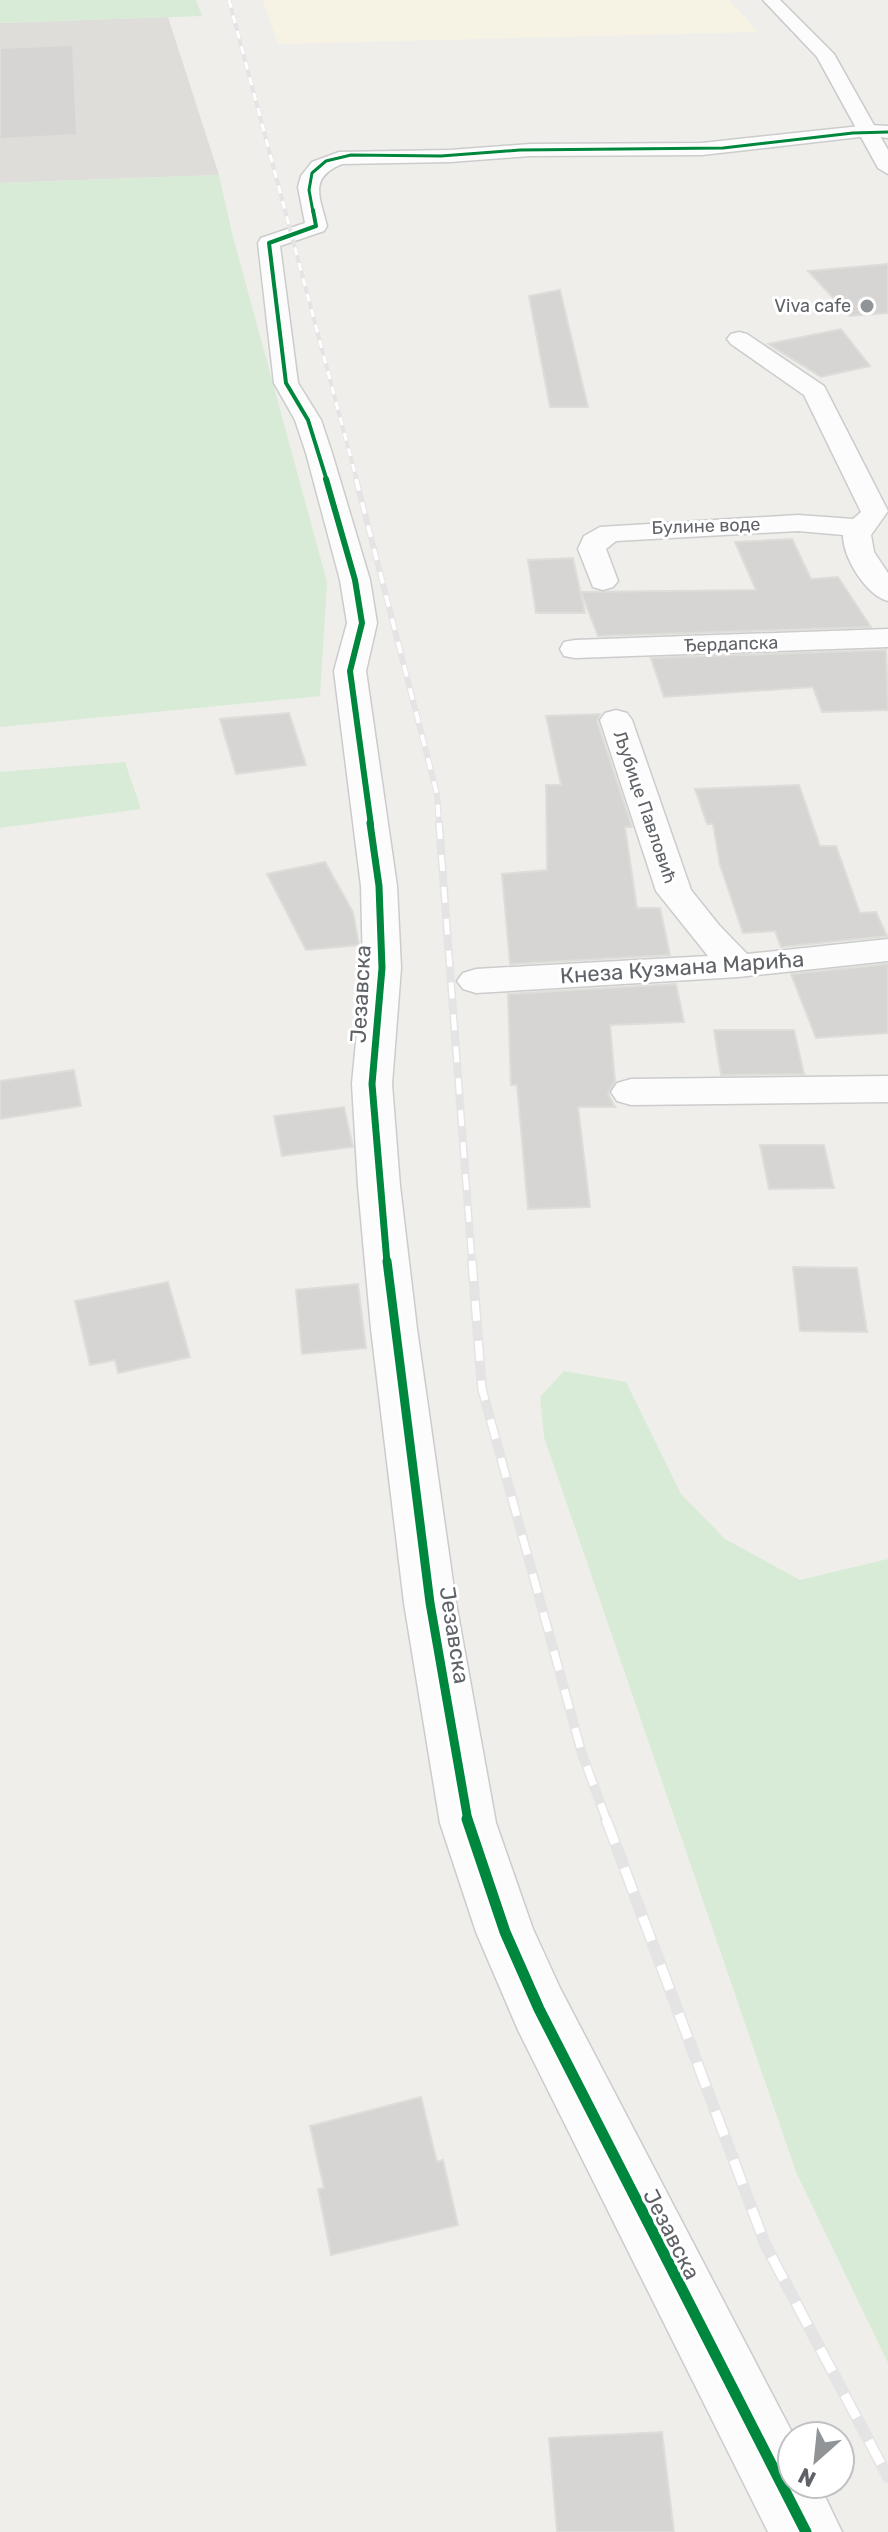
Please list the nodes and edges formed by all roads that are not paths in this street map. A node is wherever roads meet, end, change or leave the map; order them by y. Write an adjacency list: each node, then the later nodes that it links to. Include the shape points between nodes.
1 (771, 0): 2 (street, via 825,54)
2 (879, 132): 3 (street); 16 (street, Језавска, via 715,148 327,160 308,187 316,226 269,243 286,383 308,420 355,580 362,623 350,671 379,886 382,968 372,1084 391,1301 430,1603 468,1823 505,1932 539,2009)
3 (888, 168)
4 (739, 339): 5 (street, via 815,391 875,513)
5 (861, 528): 6 (street, Булине воде, via 798,523 610,533 592,549); 7 (street, via 859,547)
6 (603, 581)
7 (888, 592)
8 (888, 638): 9 (street, Ђердапска)
9 (575, 649)
10 (616, 720): 12 (street, Љубице Павловић, via 674,891)
11 (888, 950): 12 (street, Кнеза Кузмана Марића)
12 (738, 966): 13 (street, Кнеза Кузмана Марића)
13 (476, 981)
14 (888, 1089): 15 (street)
15 (631, 1092)
16 (806, 2532)

